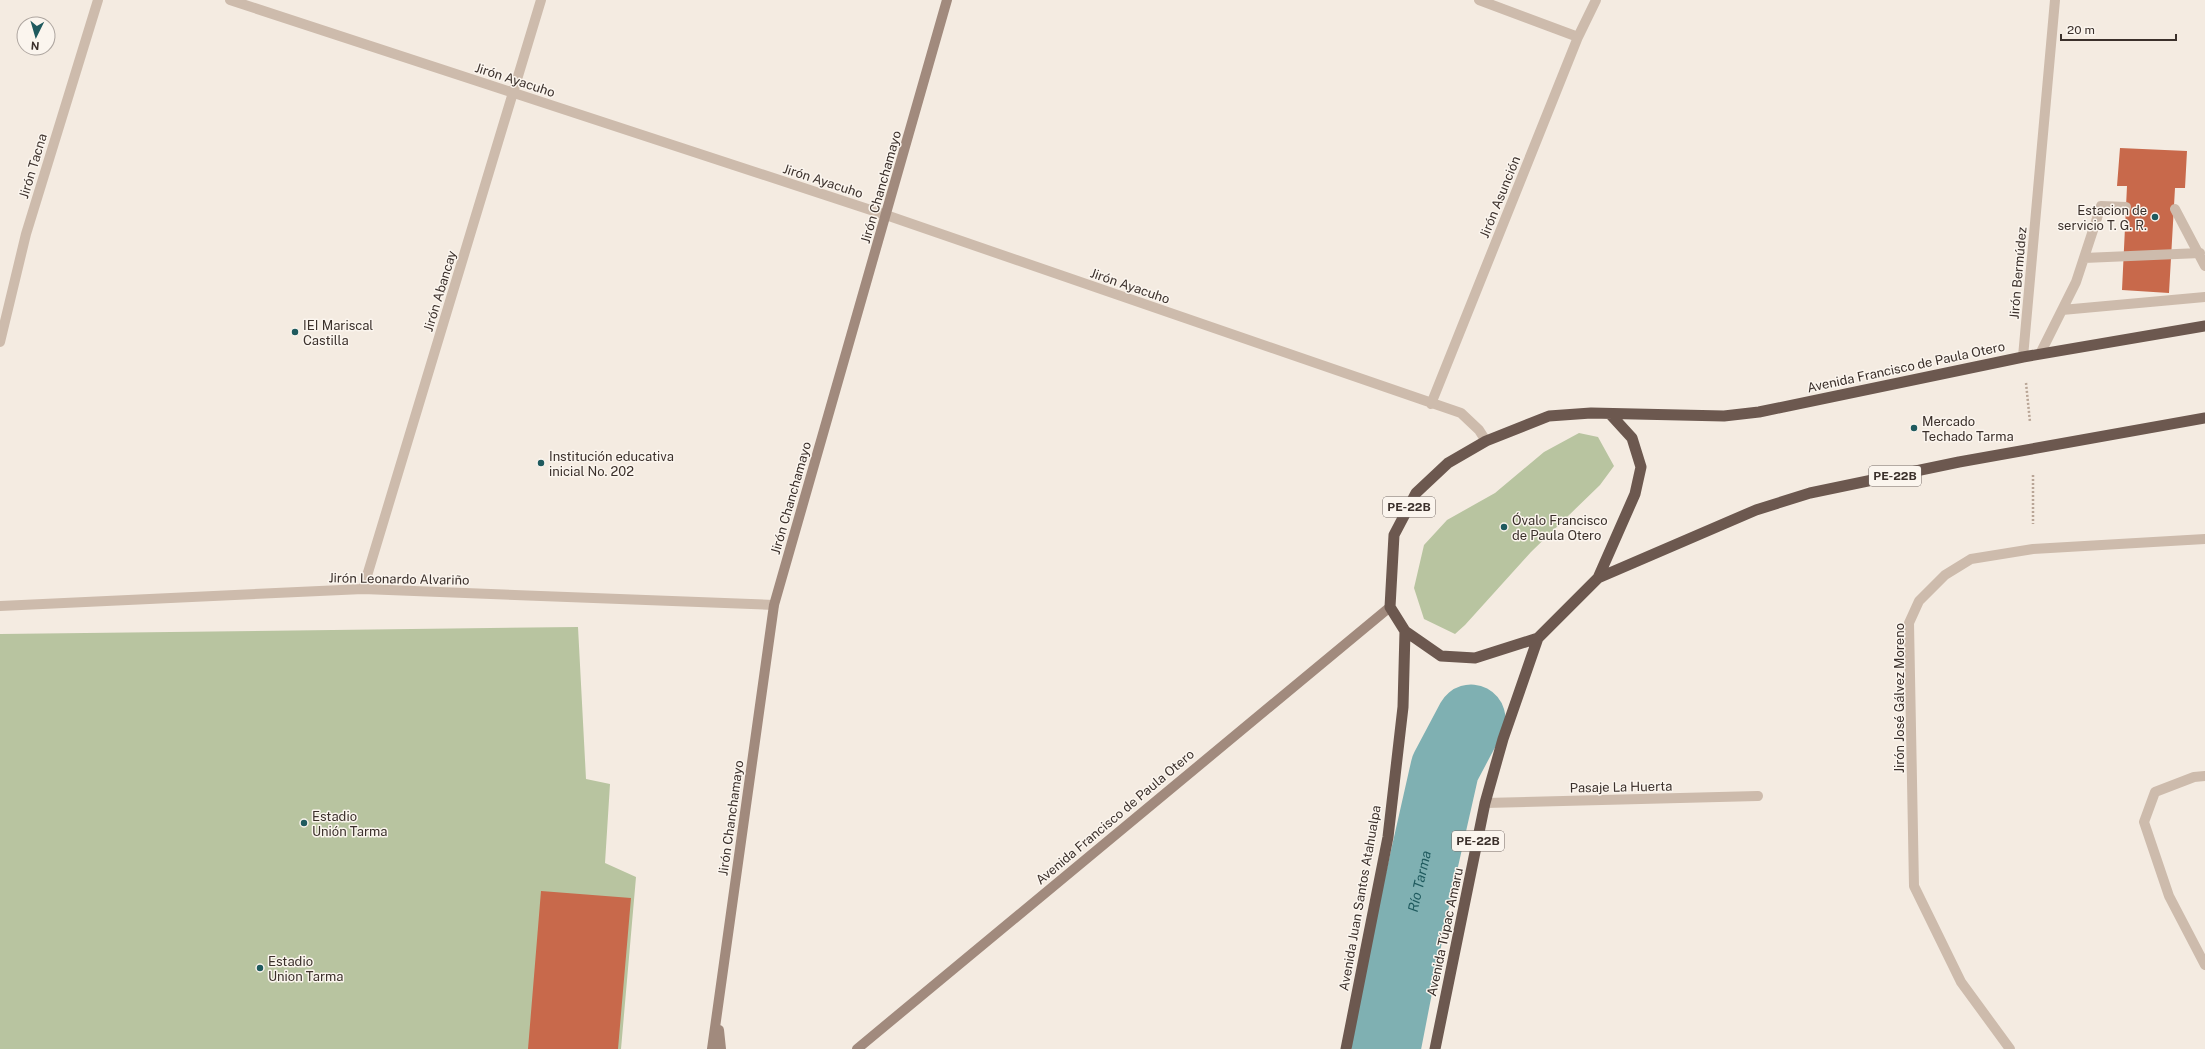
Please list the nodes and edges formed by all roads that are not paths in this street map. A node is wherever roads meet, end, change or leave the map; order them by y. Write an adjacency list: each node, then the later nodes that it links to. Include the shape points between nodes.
1 (98, 0): 19 (street, Jirón Tacna, via 26,234)
2 (230, 0): 9 (street, Jirón Ayacuho)
3 (541, 0): 9 (street, Jirón Abancay)
4 (947, 0): 12 (main road, Jirón Chanchamayo)
5 (1479, 0): 8 (street)
6 (1596, 0): 8 (street, Jirón Asunción)
7 (2055, 0): 21 (street, Jirón Bermúdez)
8 (1578, 37): 22 (street, Jirón Asunción)
9 (513, 93): 12 (street, Jirón Ayacuho); 28 (street, Jirón Abancay)
10 (2126, 207): 14 (street, via 2101,206)
11 (2175, 209): 13 (street)
12 (886, 215): 22 (street, Jirón Ayacuho); 29 (main road, Jirón Chanchamayo)
13 (2200, 253): 14 (street); 15 (street)
14 (2084, 258): 17 (street)
15 (2205, 266)
16 (2205, 297): 17 (street)
17 (2062, 310): 20 (street)
18 (2205, 326): 20 (highway, Avenida Francisco de Paula Otero / PE-22B)
19 (0, 342)
20 (2040, 354): 21 (highway, Avenida Francisco de Paula Otero / PE-22B)
21 (2023, 357): 23 (highway, Avenida Francisco de Paula Otero / PE-22B, via 1759,412 1724,416)
22 (1431, 404): 25 (street, Jirón Ayacuho, via 1461,413 1479,430)
23 (1611, 415): 25 (highway, PE-22B, via 1591,413 1550,416); 27 (highway, PE-22B, via 1632,438 1641,467 1635,494)
24 (2205, 418): 27 (highway, PE-22B, via 1810,493 1756,510)
25 (1486, 441): 31 (highway, PE-22B, via 1448,463 1416,493 1394,535)
26 (2205, 540): 44 (street, Jirón José Gálvez Moreno, via 2033,549 1971,559 1945,574 1918,601 1909,623 1914,886 1961,982)
27 (1598, 578): 33 (highway, PE-22B)
28 (363, 589): 29 (street, Jirón Leonardo Alvariño); 30 (street, Jirón Leonardo Alvariño)
29 (774, 605): 38 (main road, Jirón Chanchamayo)
30 (0, 606)
31 (1390, 607): 32 (highway, PE-22B); 41 (main road, Avenida Francisco de Paula Otero)
32 (1405, 631): 33 (highway, PE-22B, via 1441,656 1475,658); 42 (highway, Avenida Juan Santos Atahualpa, via 1403,707 1388,837)
33 (1538, 638): 36 (highway, Avenida Túpac Amaru / PE-22B, via 1503,739)
34 (2205, 776): 37 (street, via 2194,777 2155,792 2144,822 2169,896)
35 (1758, 796): 36 (street, Pasaje La Huerta)
36 (1485, 803): 43 (highway, Avenida Túpac Amaru / PE-22B)
37 (2205, 965)
38 (717, 1016): 39 (main road, Jirón Chanchamayo); 40 (main road, Jirón Chanchamayo)
39 (712, 1049)
40 (721, 1049)
41 (857, 1049)
42 (1346, 1049)
43 (1435, 1049)
44 (2010, 1049)

